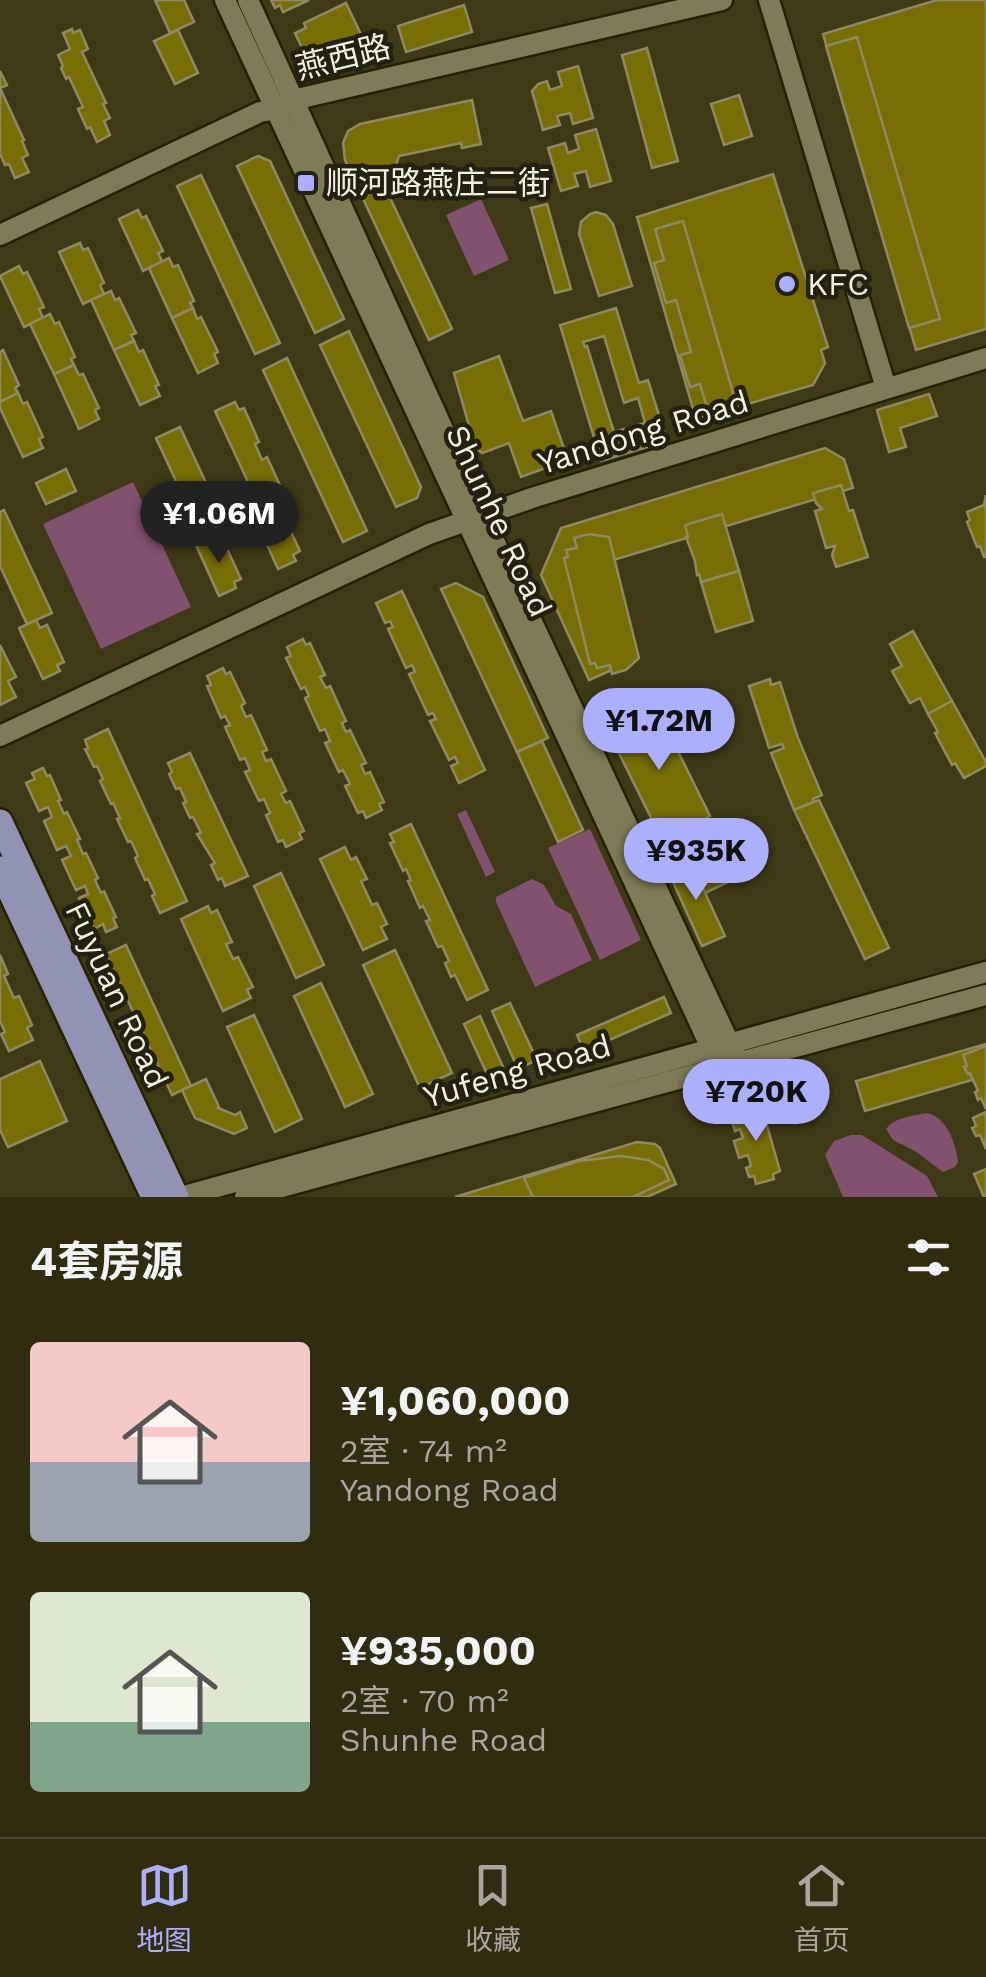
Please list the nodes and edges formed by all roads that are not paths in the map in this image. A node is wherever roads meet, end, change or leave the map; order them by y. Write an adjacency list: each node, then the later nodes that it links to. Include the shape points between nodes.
1 (224, 0): 5 (street, Shunhe Road)
2 (248, 0): 5 (street, Shunhe Road)
3 (722, 0): 5 (street, 燕西路)
4 (769, 0): 8 (street)
5 (285, 104): 6 (street, 燕西路); 9 (street, Shunhe Road)
6 (0, 234)
7 (986, 358): 8 (street, Yandong Road)
8 (886, 388): 9 (street, Yandong Road)
9 (474, 518): 10 (street, Yandong Road); 15 (street, Shunhe Road)
10 (0, 736)
11 (0, 822): 17 (main road, Fuyuan Road)
12 (0, 869): 16 (main road, Fuyuan Road)
13 (986, 972): 15 (street, Yufeng Road)
14 (986, 995): 15 (street, Yufeng Road)
15 (724, 1055): 17 (street, Yufeng Road); 18 (street, Yufeng Road)
16 (154, 1197)
17 (178, 1197)
18 (245, 1197)

